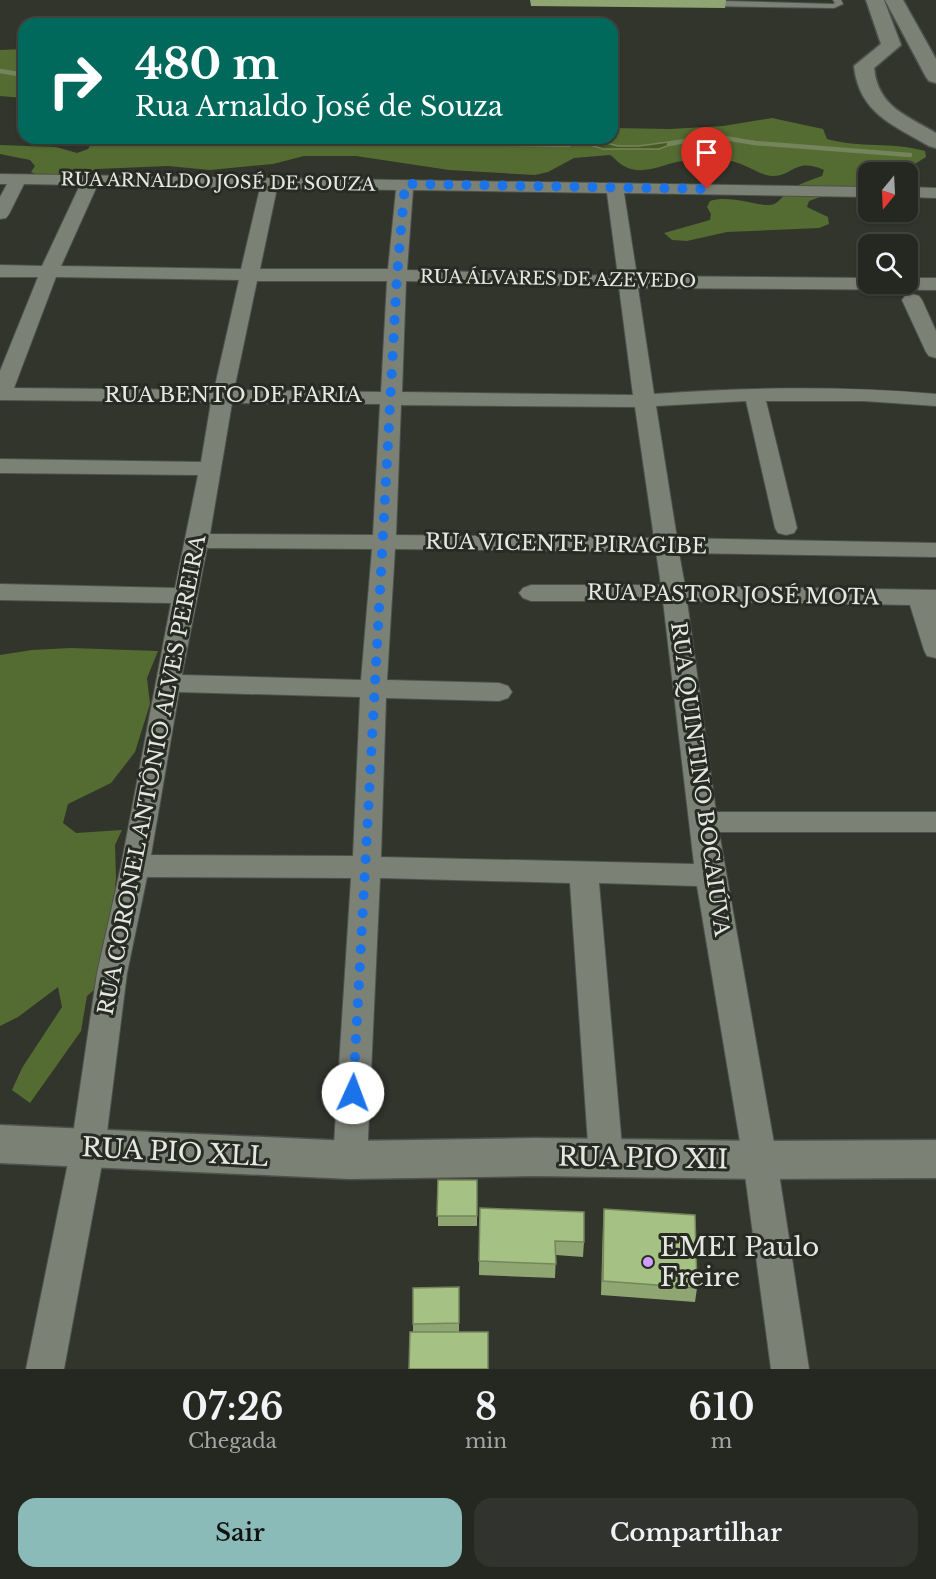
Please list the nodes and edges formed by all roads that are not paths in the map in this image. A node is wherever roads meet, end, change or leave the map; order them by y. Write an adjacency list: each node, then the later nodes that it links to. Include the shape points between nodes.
1 (690, 0): 2 (lane, via 706,4 834,6 839,4)
2 (837, 0)
3 (886, 3): 4 (main road, via 891,45); 5 (main road)
4 (871, 59): 5 (main road, via 903,58); 6 (main road, via 864,66 864,77 880,108)
5 (932, 70)
6 (896, 120): 7 (main road); 8 (main road)
7 (936, 129)
8 (936, 142)
9 (0, 179): 10 (street, RUA ARNALDO JOSÉ DE SOUZA)
10 (18, 179): 11 (street, RUA ARNALDO JOSÉ DE SOUZA); 18 (street)
11 (91, 181): 12 (street, RUA ARNALDO JOSÉ DE SOUZA); 20 (street)
12 (269, 184): 13 (street, RUA ARNALDO JOSÉ DE SOUZA); 21 (street, RUA CORONEL ANTÔNIO ALVES PEREIRA)
13 (405, 184): 14 (street, RUA ARNALDO JOSÉ DE SOUZA); 22 (street)
14 (615, 188): 15 (street, RUA ARNALDO JOSÉ DE SOUZA); 23 (street, RUA QUINTINO BOCAIÚVA)
15 (858, 192)
16 (918, 192): 17 (street)
17 (936, 192)
18 (0, 214)
19 (0, 271): 20 (street, RUA ÁLVARES DE AZEVEDO)
20 (48, 272): 21 (street, RUA ÁLVARES DE AZEVEDO); 27 (street)
21 (248, 275): 22 (street, RUA ÁLVARES DE AZEVEDO); 28 (street, RUA CORONEL ANTÔNIO ALVES PEREIRA)
22 (397, 275): 23 (street, RUA ÁLVARES DE AZEVEDO); 29 (street)
23 (629, 282): 24 (street, RUA ÁLVARES DE AZEVEDO); 32 (street, RUA QUINTINO BOCAIÚVA)
24 (936, 284)
25 (912, 300): 26 (street)
26 (936, 352)
27 (0, 394): 28 (street, RUA BENTO DE FARIA)
28 (223, 395): 29 (street, RUA BENTO DE FARIA); 34 (street, RUA CORONEL ANTÔNIO ALVES PEREIRA)
29 (391, 396): 32 (street, RUA BENTO DE FARIA); 36 (street)
30 (755, 396): 31 (street, RUA BENTO DE FARIA, via 838,394); 32 (street, RUA BENTO DE FARIA); 35 (street)
31 (936, 400)
32 (646, 401): 38 (street, RUA QUINTINO BOCAIÚVA)
33 (0, 466): 34 (street)
34 (211, 469): 37 (street, RUA CORONEL ANTÔNIO ALVES PEREIRA)
35 (786, 528)
36 (382, 541): 37 (street, RUA VICENTE PIRAGIBE); 38 (street, RUA VICENTE PIRAGIBE); 47 (street)
37 (196, 542): 43 (street, RUA CORONEL ANTÔNIO ALVES PEREIRA)
38 (668, 545): 39 (street, RUA VICENTE PIRAGIBE); 42 (street, RUA QUINTINO BOCAIÚVA)
39 (936, 550)
40 (0, 592): 43 (street)
41 (531, 593): 42 (street, RUA PASTOR JOSÉ MOTA)
42 (674, 593): 44 (street, RUA PASTOR JOSÉ MOTA); 49 (street, RUA QUINTINO BOCAIÚVA)
43 (186, 596): 46 (street, RUA CORONEL ANTÔNIO ALVES PEREIRA)
44 (928, 598): 45 (street)
45 (936, 650)
46 (167, 683): 47 (street); 51 (street, RUA CORONEL ANTÔNIO ALVES PEREIRA)
47 (373, 690): 48 (street); 52 (street)
48 (499, 692)
49 (703, 822): 50 (street); 54 (street, RUA QUINTINO BOCAIÚVA)
50 (936, 822)
51 (135, 866): 52 (street); 56 (street, RUA CORONEL ANTÔNIO ALVES PEREIRA, via 112,973)
52 (365, 867): 53 (street); 59 (street)
53 (584, 872): 54 (street); 57 (street)
54 (710, 875): 60 (street, RUA QUINTINO BOCAIÚVA)
55 (0, 1144): 56 (main road, RUA PIO XLL)
56 (88, 1148): 59 (main road, RUA PIO XLL); 61 (street, RUA CORONEL ANTÔNIO ALVES PEREIRA)
57 (606, 1158): 59 (main road, RUA PIO XII); 60 (main road, RUA PIO XII)
58 (936, 1159): 60 (main road, RUA PIO XII)
59 (350, 1160)
60 (760, 1160): 62 (street, RUA QUINTINO BOCAIÚVA)
61 (45, 1369)
62 (790, 1369)

